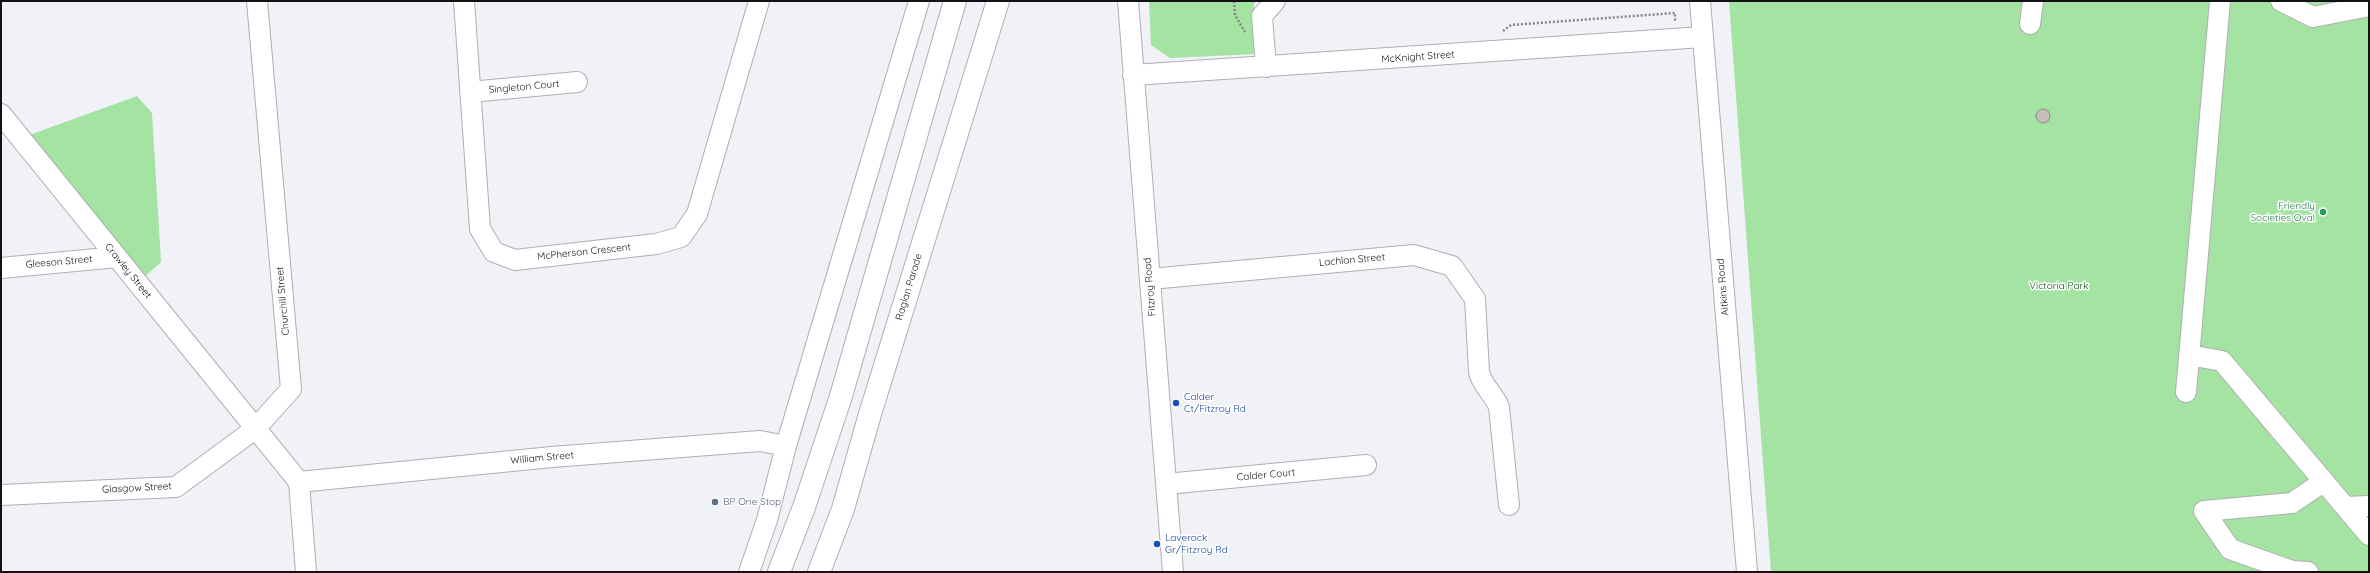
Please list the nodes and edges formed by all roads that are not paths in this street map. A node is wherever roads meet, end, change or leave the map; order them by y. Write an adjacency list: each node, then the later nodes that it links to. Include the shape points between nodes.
1 (257, 1): 26 (street, Churchill Street, via 290,389)
2 (464, 1): 19 (street, McPherson Crescent)
3 (759, 1): 19 (street, McPherson Crescent, via 697,214 681,236 656,244 515,260 494,252 480,229)
4 (919, 1): 27 (street)
5 (956, 1): 39 (highway, via 841,396)
6 (998, 1): 40 (highway, Raglan Parade, via 843,509)
7 (1128, 1): 17 (street, Fitzroy Road)
8 (1275, 1): 16 (street, via 1262,16)
9 (1700, 1): 15 (street, Aitkins Road)
10 (2033, 1): 14 (street)
11 (2220, 1): 24 (street)
12 (2281, 1): 13 (street, via 2313,17)
13 (2369, 6)
14 (2030, 24)
15 (1703, 37): 16 (street, McKnight Street); 42 (street, Aitkins Road)
16 (1266, 67): 17 (street, McKnight Street)
17 (1133, 75): 23 (street, Fitzroy Road)
18 (577, 82): 19 (street, Singleton Court)
19 (470, 92)
20 (1, 114): 21 (street, Crawley Street)
21 (117, 257): 22 (street, Gleeson Street); 26 (street, Crawley Street)
22 (1, 268)
23 (1150, 279): 31 (street, Fitzroy Road); 33 (street, Lachlan Street, via 1414,255 1452,266 1475,299 1477,361 1480,378 1499,407)
24 (2189, 355): 25 (street); 30 (street, via 2222,361)
25 (2186, 392)
26 (255, 429): 29 (street); 32 (street, Glasgow Street, via 176,487)
27 (786, 446): 29 (street, William Street, via 760,441 552,457); 38 (street, via 767,520)
28 (1366, 466): 31 (street, Calder Court)
29 (299, 482): 37 (street)
30 (2323, 482): 35 (street); 43 (street, via 2292,503 2204,511 2230,549 2292,571)
31 (1166, 484): 41 (street, Fitzroy Road)
32 (1, 495)
33 (1509, 505)
34 (2369, 506): 35 (street)
35 (2345, 507): 36 (street)
36 (2369, 535)
37 (306, 572)
38 (749, 572)
39 (779, 572)
40 (819, 572)
41 (1173, 572)
42 (1747, 572)
43 (2308, 572)

